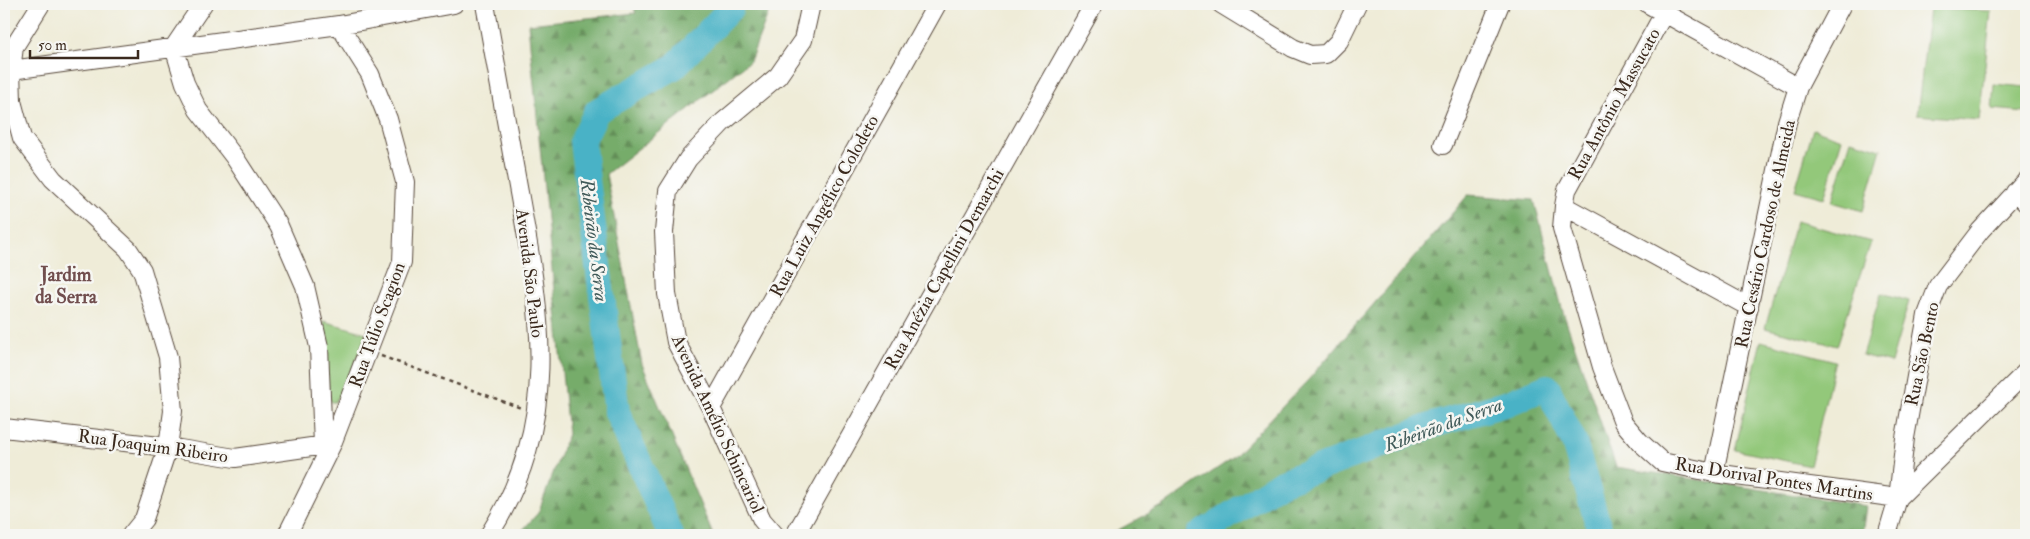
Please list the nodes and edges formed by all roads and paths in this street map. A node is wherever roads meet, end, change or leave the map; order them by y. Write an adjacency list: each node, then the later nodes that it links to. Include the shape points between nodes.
1 (41, 4): 16 (street, via 14,47)
2 (203, 4): 15 (street)
3 (454, 4): 14 (street)
4 (485, 4): 25 (street, Avenida São Paulo, via 534,276 540,362)
5 (810, 4): 24 (street, Avenida Amélio Schincariol, via 803,40 778,76 717,128 688,159 668,191 664,232 667,294 676,342)
6 (937, 4): 24 (street, Rua Luiz Angélico Colodeto)
7 (1094, 4): 35 (street, Rua Anézia Capellini Demarchi)
8 (1221, 4): 9 (street, via 1310,55 1326,54 1338,41)
9 (1357, 4)
10 (1500, 4): 18 (street)
11 (1648, 4): 13 (street)
12 (1842, 4): 17 (street, Rua Cesário Cardoso de Almeida)
13 (1667, 8): 17 (street); 20 (street, Rua Antônio Massucato, via 1567,190)
14 (339, 25): 15 (street); 22 (street, Rua Túlio Scagion, via 370,74 388,119 405,182 402,262)
15 (174, 48): 16 (street); 27 (street, via 198,110 235,158 279,226 305,286 319,347)
16 (7, 70): 28 (street, via 22,138 53,179 128,249 142,270 168,358 173,410)
17 (1798, 88): 21 (street, Rua Cesário Cardoso de Almeida, via 1787,122)
18 (1443, 145)
19 (2023, 192): 30 (street, Rua São Bento, via 1980,231 1938,286 1928,315 1907,426)
20 (1564, 206): 21 (street); 29 (street, Rua Dorival Pontes Martins, via 1562,228 1602,367 1623,422 1662,462)
21 (1749, 307): 29 (street, Rua Cesário Cardoso de Almeida)
22 (368, 352): 25 (path); 27 (street, Rua Túlio Scagion)
23 (2026, 372): 30 (street)
24 (711, 408): 34 (street, Avenida Amélio Schincariol, via 762,520)
25 (536, 413): 33 (street, Avenida São Paulo, via 524,466)
26 (4, 428): 28 (street, Rua Joaquim Ribeiro)
27 (327, 444): 28 (street, Rua Joaquim Ribeiro, via 236,458); 32 (street, Rua Túlio Scagion)
28 (168, 447): 31 (street, via 144,519)
29 (1714, 473): 30 (street, Rua Dorival Pontes Martins)
30 (1898, 498): 36 (street, Rua São Bento)
31 (131, 535)
32 (287, 535)
33 (489, 535)
34 (775, 535)
35 (795, 535)
36 (1887, 535)

